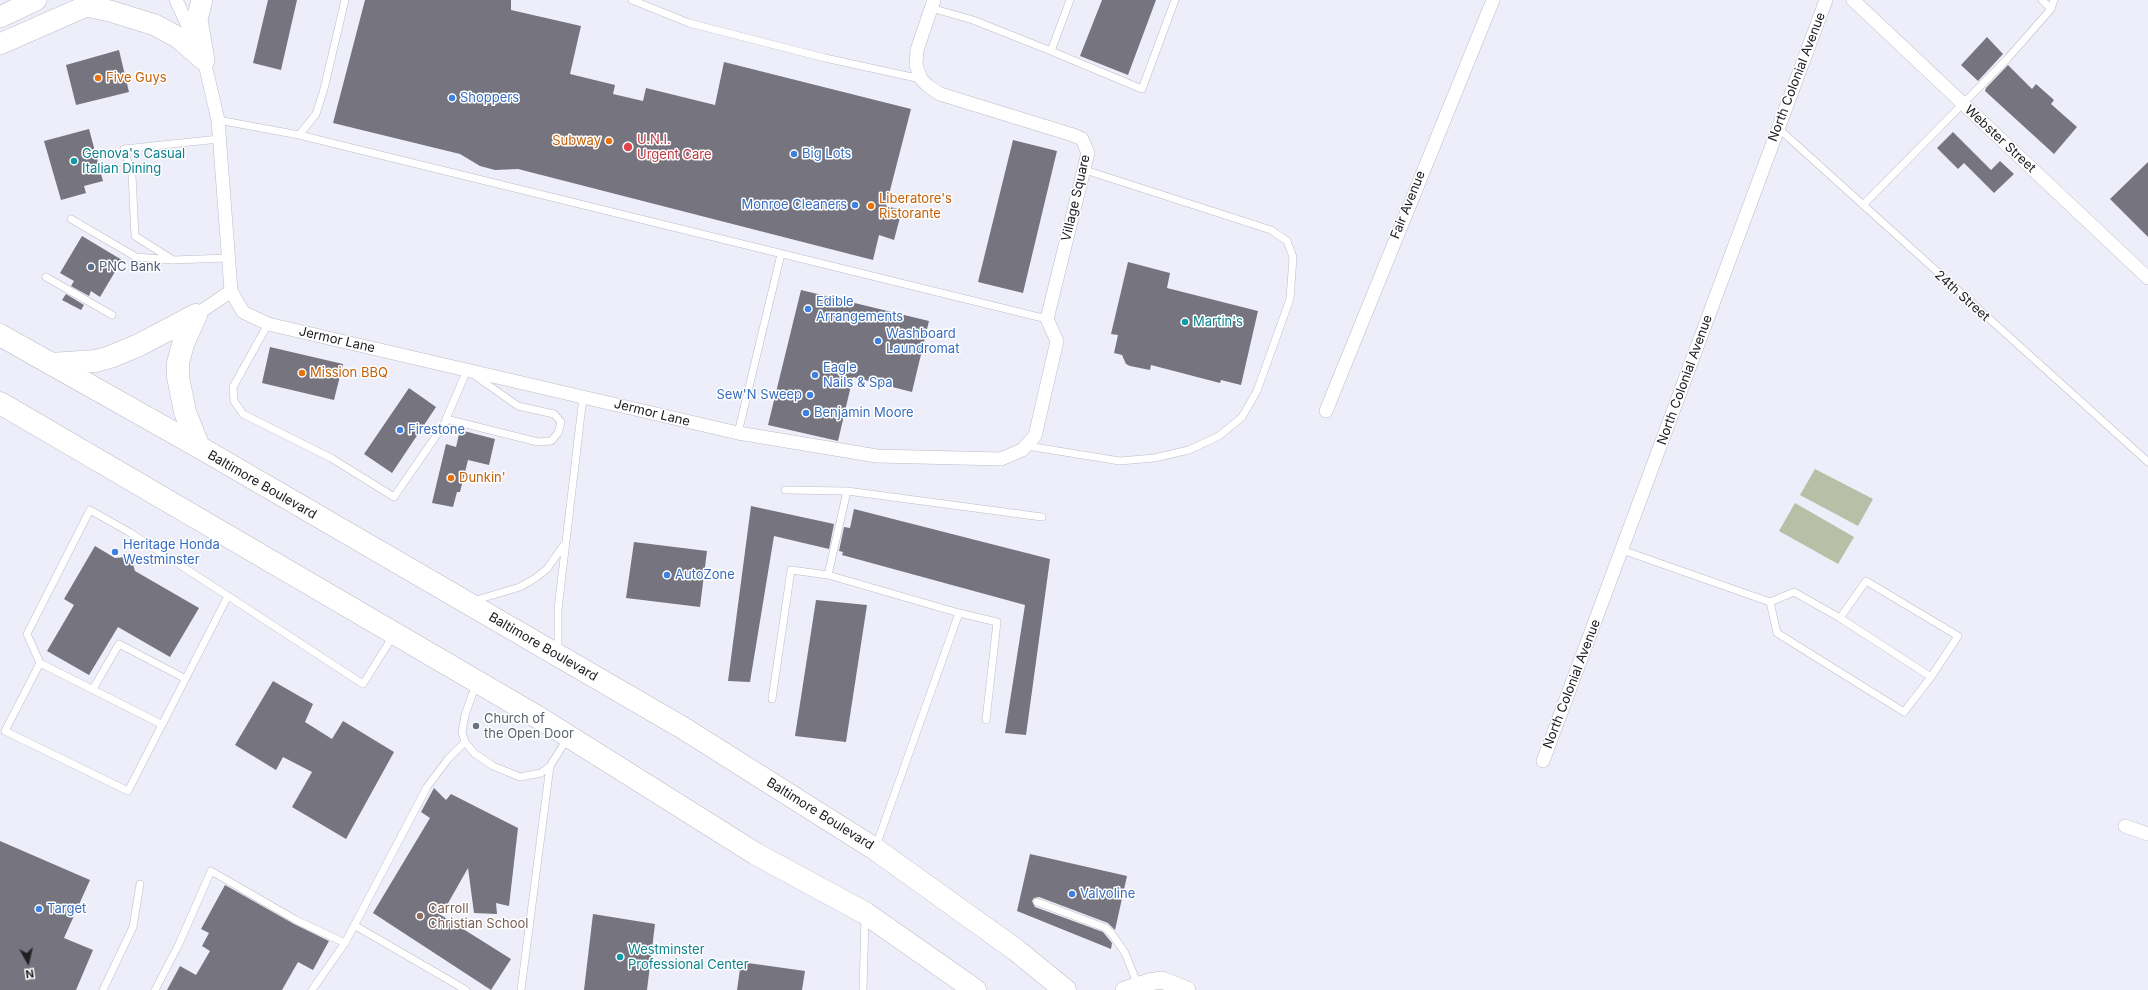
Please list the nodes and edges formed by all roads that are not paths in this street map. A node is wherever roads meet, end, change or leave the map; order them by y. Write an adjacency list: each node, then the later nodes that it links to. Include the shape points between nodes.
1 (36, 0): 16 (main road)
2 (176, 0): 19 (street, Jermor Lane)
3 (202, 0): 19 (main road, via 197,20)
4 (345, 0): 24 (lane, via 316,114)
5 (632, 0): 20 (lane, via 689,23 825,58)
6 (1070, 0): 18 (lane)
7 (1175, 0): 18 (lane, via 1142,89)
8 (1493, 0): 44 (street, Fair Avenue)
9 (1826, 0): 23 (street, North Colonial Avenue)
10 (1853, 0): 21 (street, Webster Street)
11 (2042, 0): 15 (lane)
12 (2054, 0): 15 (lane)
13 (93, 3): 17 (main road); 19 (main road, via 155,25 179,38)
14 (932, 4): 18 (lane); 20 (street, via 917,50 916,65)
15 (2051, 9): 21 (lane)
16 (0, 16)
17 (0, 44)
18 (1051, 51)
19 (204, 60): 22 (street, Jermor Lane)
20 (921, 79): 26 (street, Village Square, via 940,94 1082,139 1088,153)
21 (1963, 104): 27 (lane); 33 (street, Webster Street)
22 (218, 120): 24 (lane); 25 (street, Jermor Lane)
23 (1778, 128): 27 (lane, 24th Street); 54 (street, North Colonial Avenue)
24 (299, 135): 29 (lane)
25 (219, 140): 30 (street, Jermor Lane); 31 (lane, via 124,149 132,175 135,236)
26 (1085, 170): 37 (street, Village Square); 47 (lane, via 1271,230 1287,241 1293,257 1290,299 1257,391 1242,417 1219,436 1189,450 1154,458 1120,461)
27 (1863, 205): 49 (lane, 24th Street)
28 (71, 219): 31 (lane, via 136,257)
29 (781, 254): 37 (lane); 46 (lane)
30 (227, 258): 31 (lane); 34 (street, Jermor Lane)
31 (173, 260)
32 (46, 277): 35 (lane)
33 (2148, 278)
34 (231, 291): 36 (street); 38 (street, Jermor Lane, via 243,312)
35 (112, 315)
36 (196, 315): 40 (highway, via 110,357); 48 (highway, via 183,344 178,363 178,377 185,412)
37 (1047, 319): 47 (street, via 1057,342 1035,436)
38 (268, 324): 41 (street, Jermor Lane); 45 (lane, via 233,387 234,401 243,414 331,458 394,497)
39 (0, 335): 40 (highway, Baltimore Boulevard)
40 (51, 364): 48 (highway, Baltimore Boulevard)
41 (467, 370): 42 (street, Jermor Lane); 45 (lane); 45 (lane, via 518,406 554,414 561,422 558,433 551,441 538,442)
42 (583, 397): 46 (street, Jermor Lane); 53 (lane)
43 (0, 403): 61 (highway)
44 (1326, 411)
45 (446, 419)
46 (738, 433): 47 (street, Jermor Lane, via 877,456 988,460 1001,459)
47 (1027, 446)
48 (199, 447): 58 (highway, Baltimore Boulevard)
49 (2148, 462)
50 (785, 490): 51 (lane)
51 (847, 491): 52 (lane); 55 (lane)
52 (1042, 517)
53 (564, 545): 58 (lane, via 547,569 534,580 514,589); 62 (lane, via 558,609)
54 (1622, 550): 57 (lane); 73 (street, North Colonial Avenue)
55 (828, 575): 59 (lane); 68 (lane, via 791,570)
56 (228, 596): 61 (lane, via 363,684); 63 (lane, via 90,510 27,634); 65 (lane)
57 (1770, 602): 60 (lane, via 1794,592); 64 (lane, via 1777,633 1904,712)
58 (465, 603): 62 (highway, Baltimore Boulevard)
59 (959, 613): 69 (lane, via 997,622); 77 (lane)
60 (1840, 618): 64 (lane); 64 (lane, via 1866,581 1958,636)
61 (394, 634): 66 (highway)
62 (558, 656): 77 (highway, Baltimore Boulevard, via 683,728)
63 (40, 663): 67 (lane); 70 (lane, via 5,731 128,790)
64 (1931, 677)
65 (184, 678): 67 (lane, via 119,644); 70 (lane)
66 (477, 682): 71 (highway); 72 (lane, via 465,715 462,732)
67 (93, 689): 70 (lane)
68 (772, 699)
69 (986, 720)
70 (161, 724)
71 (569, 737): 74 (lane); 80 (highway, via 756,854)
72 (465, 742): 74 (lane, via 474,753 493,766 520,777 541,773); 81 (lane, via 427,787)
73 (1543, 761)
74 (550, 766): 88 (lane)
75 (2125, 826): 76 (street)
76 (2148, 834)
77 (875, 849): 91 (highway, Baltimore Boulevard, via 1016,950)
78 (140, 884): 84 (lane, via 133,928)
79 (1037, 902): 83 (lane, via 1106,928 1125,953)
80 (865, 913): 89 (lane); 90 (highway)
81 (354, 925): 82 (lane); 87 (lane)
82 (345, 943): 85 (lane, via 296,920 211,871 179,944); 86 (lane)
83 (1131, 987): 92 (street, via 1162,980)
84 (103, 990)
85 (155, 990)
86 (312, 990)
87 (466, 990)
88 (520, 990)
89 (863, 990)
90 (975, 990)
91 (1065, 990)
92 (1187, 990)

